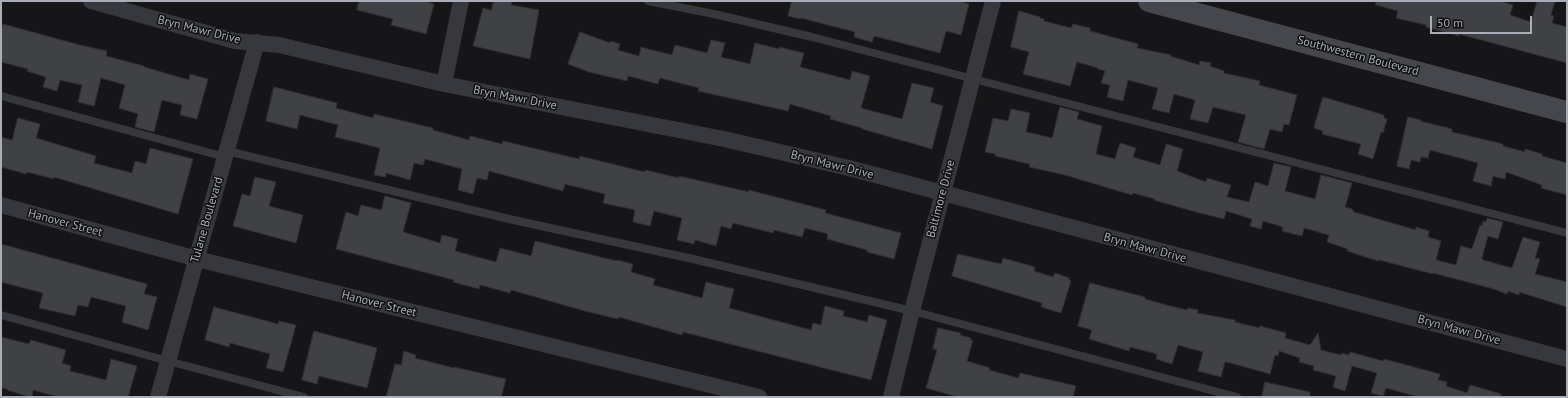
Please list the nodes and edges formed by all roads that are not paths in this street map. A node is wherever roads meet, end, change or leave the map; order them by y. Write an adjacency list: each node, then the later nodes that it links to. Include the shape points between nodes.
1 (91, 1): 6 (street, Bryn Mawr Drive, via 235,41)
2 (461, 1): 8 (street)
3 (648, 1): 7 (lane, via 780,29)
4 (993, 1): 7 (street, Baltimore Drive)
5 (1149, 1): 10 (street, Southwestern Boulevard)
6 (257, 42): 8 (street, Bryn Mawr Drive); 11 (street, Tulane Boulevard)
7 (973, 78): 12 (street, Baltimore Drive); 14 (lane)
8 (444, 84): 12 (street, Bryn Mawr Drive, via 724,139 849,168)
9 (1, 96): 11 (lane)
10 (1567, 112)
11 (226, 154): 15 (street, Tulane Boulevard); 16 (lane)
12 (942, 194): 16 (street, Baltimore Drive); 18 (street, Bryn Mawr Drive)
13 (1, 205): 15 (street, Hanover Street)
14 (1567, 233)
15 (197, 259): 19 (street, Tulane Boulevard); 22 (street, Hanover Street)
16 (912, 311): 23 (street, Baltimore Drive); 24 (lane)
17 (1, 315): 19 (lane)
18 (1567, 359)
19 (168, 361): 20 (street, Tulane Boulevard); 21 (lane)
20 (158, 397)
21 (304, 397)
22 (759, 397)
23 (891, 397)
24 (1237, 397)

